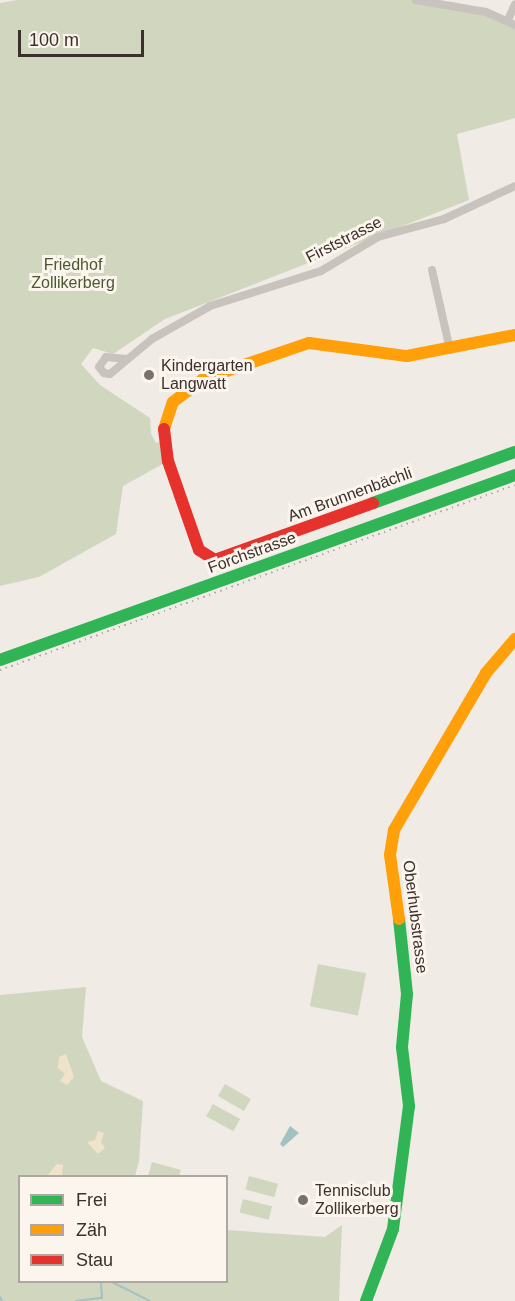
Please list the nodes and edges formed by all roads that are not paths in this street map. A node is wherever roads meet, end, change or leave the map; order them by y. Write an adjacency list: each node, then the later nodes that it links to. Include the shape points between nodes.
1 (416, 0): 3 (street, via 486,12)
2 (515, 3): 3 (street)
3 (511, 22)
4 (515, 186): 8 (street, Firststrasse, via 444,219 378,237 321,272 210,306 180,320)
5 (432, 270): 7 (street)
6 (515, 335): 7 (street)
7 (450, 350): 9 (street, Am Brunnenbächli, via 393,356 345,345 309,343 232,367 182,393 167,413 163,441 199,550 211,560 219,559)
8 (126, 359)
9 (515, 452)
10 (515, 475): 12 (street, Forchstrasse)
11 (515, 639): 13 (street, Oberhubstrasse, via 486,672 433,770 394,830 390,855 405,956 407,994 402,1047 409,1106 393,1229)
12 (0, 660)
13 (366, 1301)

